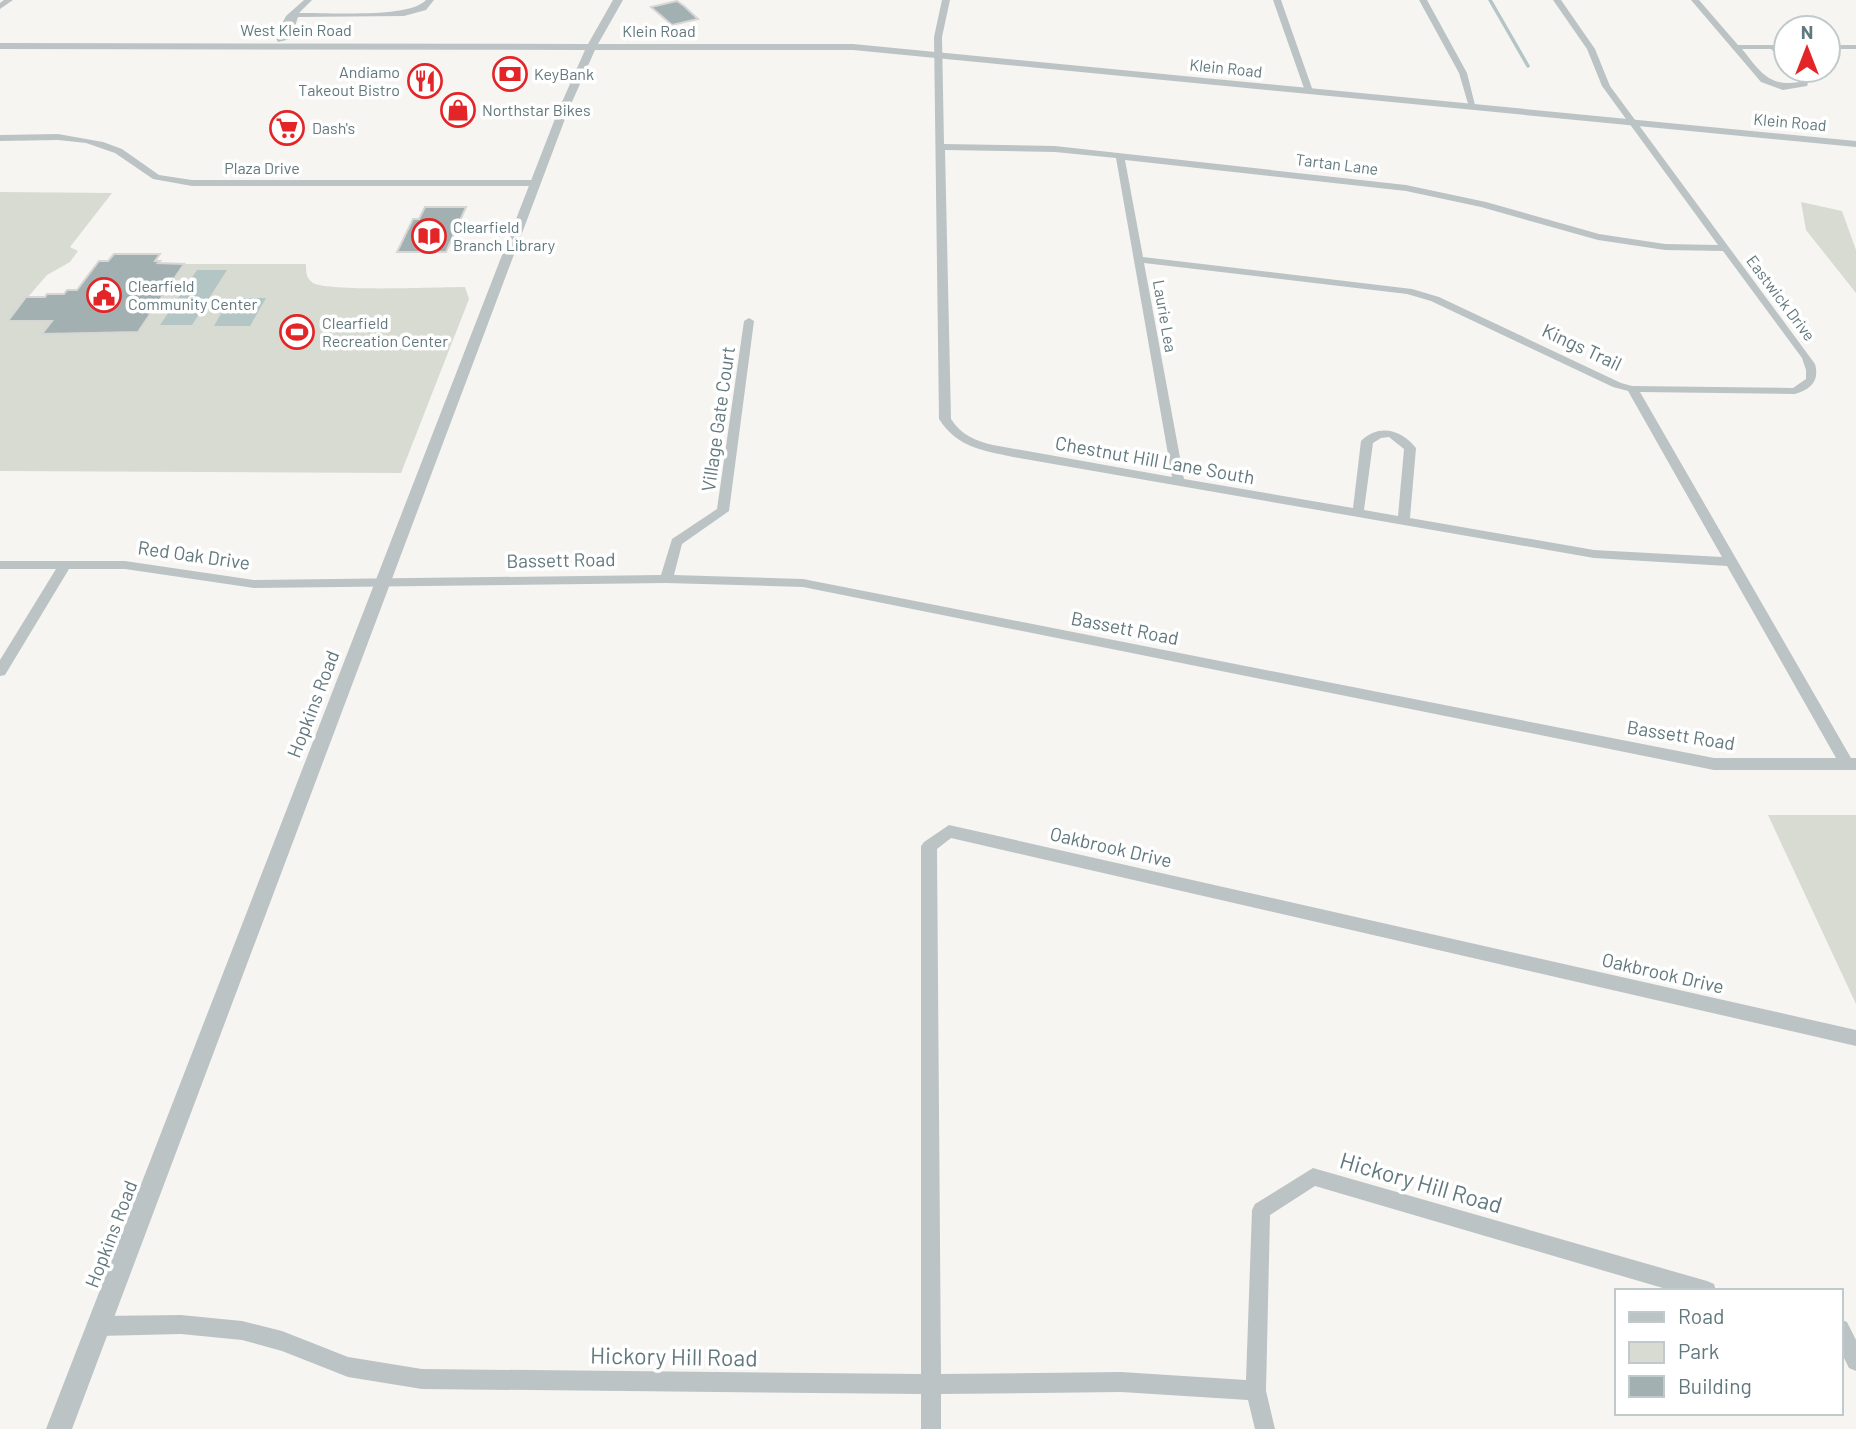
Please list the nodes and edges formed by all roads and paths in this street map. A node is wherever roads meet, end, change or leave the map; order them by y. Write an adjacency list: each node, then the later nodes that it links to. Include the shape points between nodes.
1 (9, 0): 10 (street)
2 (309, 0): 11 (street)
3 (430, 0): 11 (street, via 423,8 404,14)
4 (618, 0): 14 (street, Hopkins Road)
5 (946, 0): 17 (street, Chestnut Hill Lane South)
6 (1277, 0): 19 (street)
7 (1423, 0): 20 (street, via 1463,73)
8 (1557, 0): 21 (street, Eastwick Drive, via 1591,48 1606,86)
9 (1695, 0): 15 (street)
10 (0, 7)
11 (295, 15): 12 (street, via 289,18)
12 (279, 43): 13 (street, West Klein Road); 14 (street, West Klein Road)
13 (0, 46)
14 (592, 46): 17 (street, Klein Road, via 853,47); 26 (street, Hopkins Road)
15 (1735, 47): 16 (street); 18 (street, via 1773,85 1792,88)
16 (1772, 47)
17 (939, 55): 19 (street, Klein Road); 24 (street, Chestnut Hill Lane South)
18 (1804, 84)
19 (1309, 92): 20 (street, Klein Road)
20 (1473, 107): 21 (street, Klein Road)
21 (1632, 123): 23 (street, Klein Road); 27 (street, Eastwick Drive)
22 (0, 138): 26 (street, Plaza Drive, via 87,141 116,150 160,179 192,183)
23 (1856, 145)
24 (941, 147): 25 (street, Tartan Lane, via 1026,147); 31 (street, Chestnut Hill Lane South, via 945,419 950,428 979,446)
25 (1120, 156): 27 (street, Tartan Lane, via 1418,190 1598,237 1665,247); 28 (street, Laurie Lea)
26 (536, 183): 38 (street, Hopkins Road)
27 (1723, 248): 30 (street, Eastwick Drive, via 1807,358 1812,381 1795,391)
28 (1139, 258): 30 (street, Kings Trail, via 1408,291); 31 (street, Laurie Lea)
29 (749, 321): 37 (street, Village Gate Court, via 723,511 677,542)
30 (1632, 389): 34 (street, Kings Trail)
31 (1179, 482): 32 (street, Chestnut Hill Lane South)
32 (1358, 513): 33 (street, Chestnut Hill Lane South); 33 (street, via 1367,441 1376,434 1389,433 1410,448)
33 (1405, 522): 34 (street, Chestnut Hill Lane South, via 1594,554)
34 (1730, 562): 40 (street, Kings Trail)
35 (0, 565): 36 (street, Red Oak Drive)
36 (65, 565): 38 (street, Red Oak Drive, via 125,565 254,584); 39 (street)
37 (666, 579): 38 (street, Bassett Road); 40 (street, Bassett Road, via 803,583 1714,764)
38 (382, 582): 43 (street, Hopkins Road)
39 (0, 671)
40 (1852, 764)
41 (1856, 1038): 46 (street, Oakbrook Drive, via 949,831 929,846)
42 (1700, 1289): 47 (street, Hickory Hill Road, via 1313,1177 1261,1210)
43 (99, 1326): 46 (street, Hickory Hill Road, via 209,1325 267,1336 341,1365 422,1379); 48 (street, Hopkins Road)
44 (1842, 1332): 45 (street)
45 (1856, 1361)
46 (932, 1384): 47 (street, Hickory Hill Road, via 1121,1382); 49 (street, Oakbrook Drive)
47 (1256, 1391): 50 (street, Hickory Hill Road)
48 (59, 1429)
49 (931, 1429)
50 (1265, 1429)

